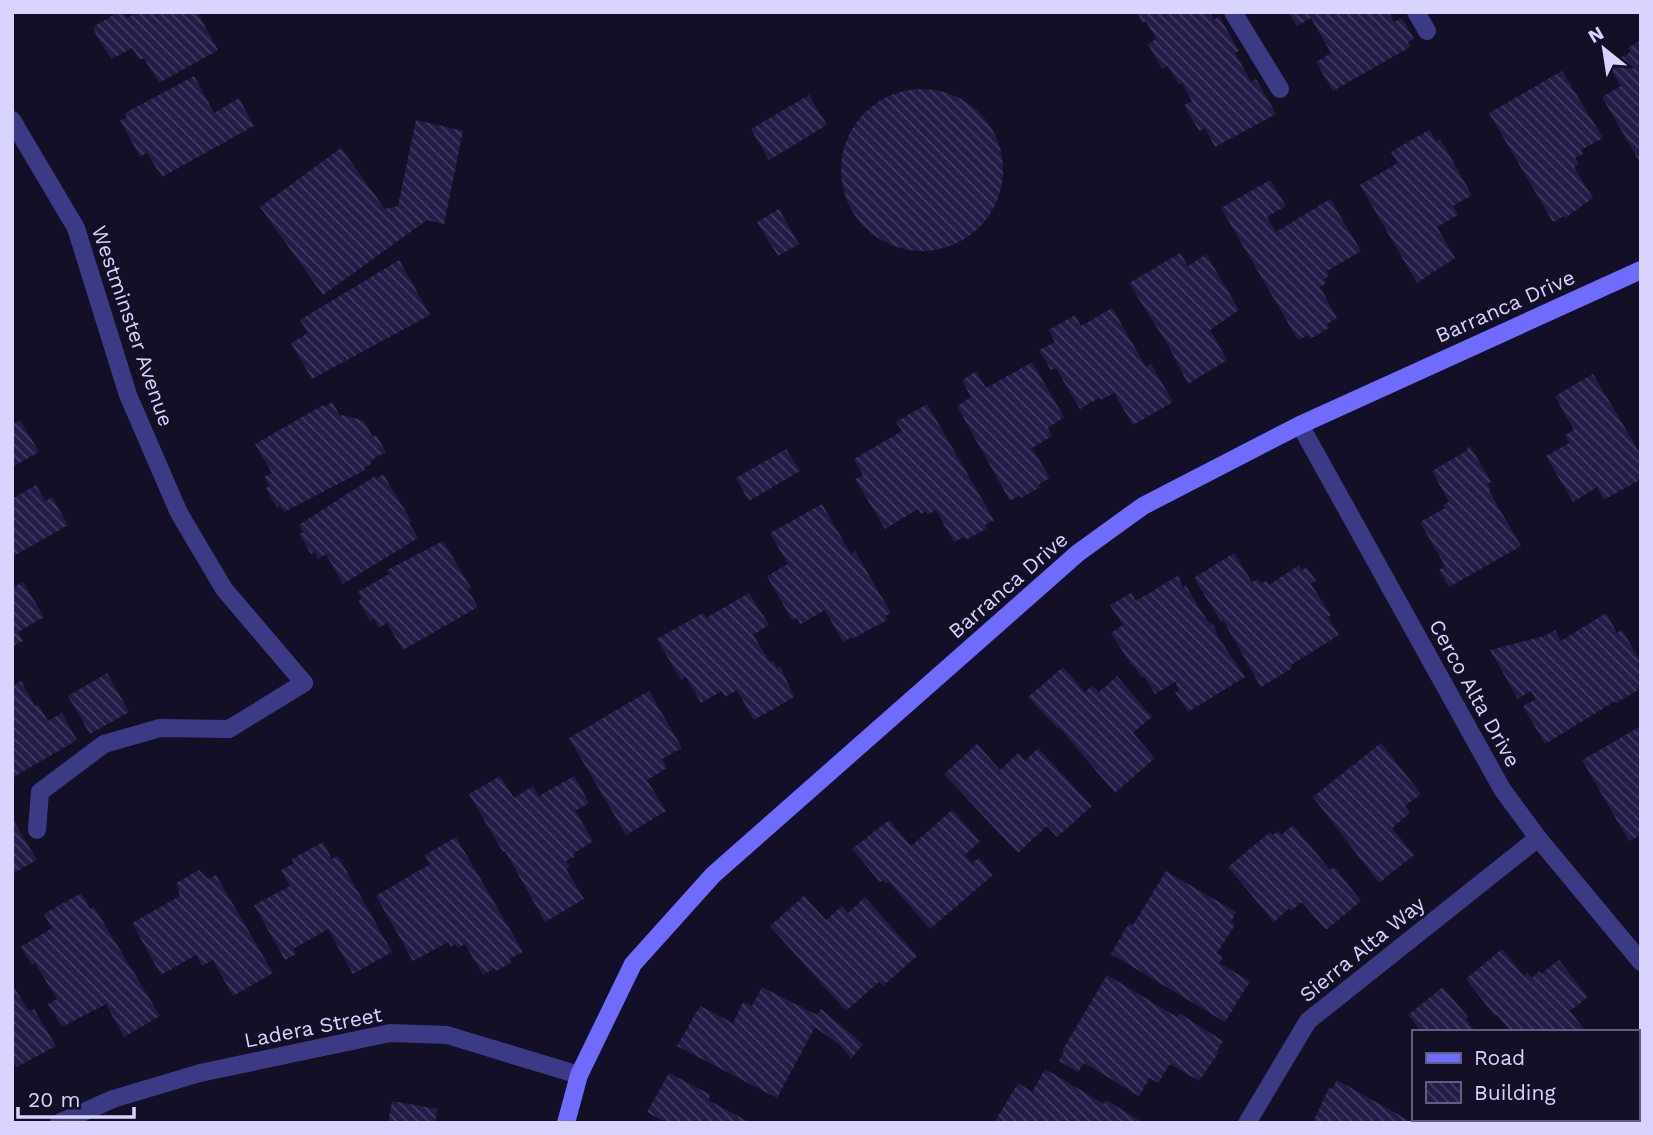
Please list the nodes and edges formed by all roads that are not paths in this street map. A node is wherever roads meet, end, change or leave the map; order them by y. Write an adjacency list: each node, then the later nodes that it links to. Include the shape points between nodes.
1 (1233, 12): 4 (street)
2 (1416, 12): 3 (street)
3 (1427, 31)
4 (1280, 89)
5 (12, 120): 8 (street, Westminster Avenue, via 76,228 128,394 179,513 224,589 304,683 229,729 160,728 104,744 40,792)
6 (1641, 270): 7 (street, Barranca Drive)
7 (1300, 425): 9 (street, Cerco Alta Drive, via 1503,789); 11 (street, Barranca Drive, via 1143,506 1078,553 713,875 633,964)
8 (37, 830)
9 (1538, 838): 10 (street, Cerco Alta Drive); 14 (street, Sierra Alta Way, via 1308,1021)
10 (1641, 962)
11 (579, 1075): 12 (street, Ladera Street, via 447,1035 390,1033 200,1073 113,1099); 13 (street, Barranca Drive)
12 (60, 1123)
13 (566, 1123)
14 (1247, 1123)

